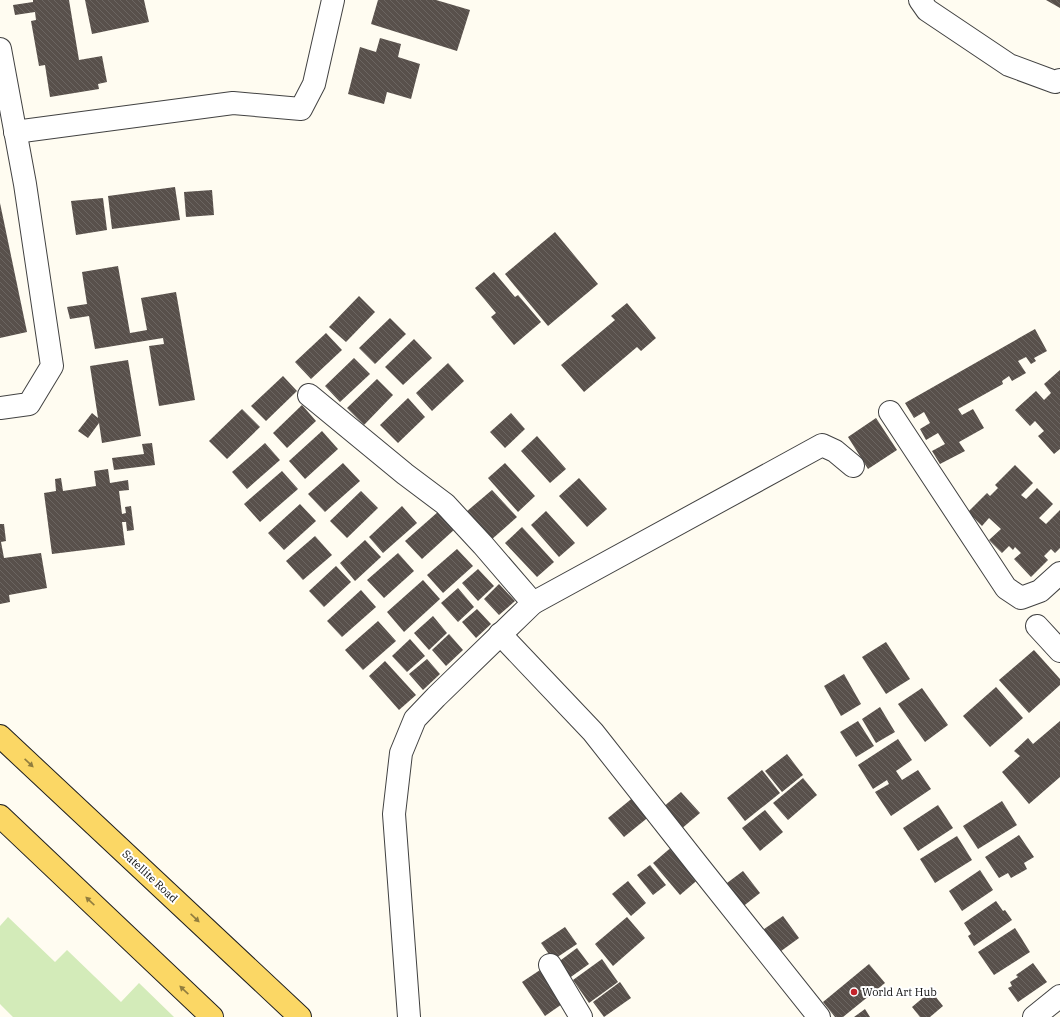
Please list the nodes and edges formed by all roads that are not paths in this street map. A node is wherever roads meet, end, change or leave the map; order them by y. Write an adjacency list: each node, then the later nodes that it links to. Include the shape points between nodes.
1 (333, 0): 5 (street, via 314,84 301,109 233,103)
2 (920, 0): 4 (street, via 927,10 1010,65 1055,82)
3 (0, 49): 5 (street)
4 (1060, 80)
5 (15, 132): 7 (street, via 52,366 29,404)
6 (309, 395): 11 (street, via 445,504)
7 (0, 408)
8 (890, 412): 10 (street, via 1006,588 1021,598 1040,591)
9 (853, 466): 11 (street, via 835,451 822,446)
10 (1060, 573)
11 (533, 603): 13 (street)
12 (1038, 626): 14 (street)
13 (500, 634): 21 (street, via 415,719 401,753 394,814); 23 (street, via 593,732)
14 (1060, 651)
15 (0, 736): 20 (main road, Satellite Road, one-way to 20)
16 (0, 816): 19 (main road, one-way to 16)
17 (550, 965): 22 (street)
18 (1060, 996): 24 (street)
19 (212, 1017)
20 (300, 1017)
21 (410, 1017)
22 (581, 1017)
23 (819, 1017)
24 (1034, 1017)

